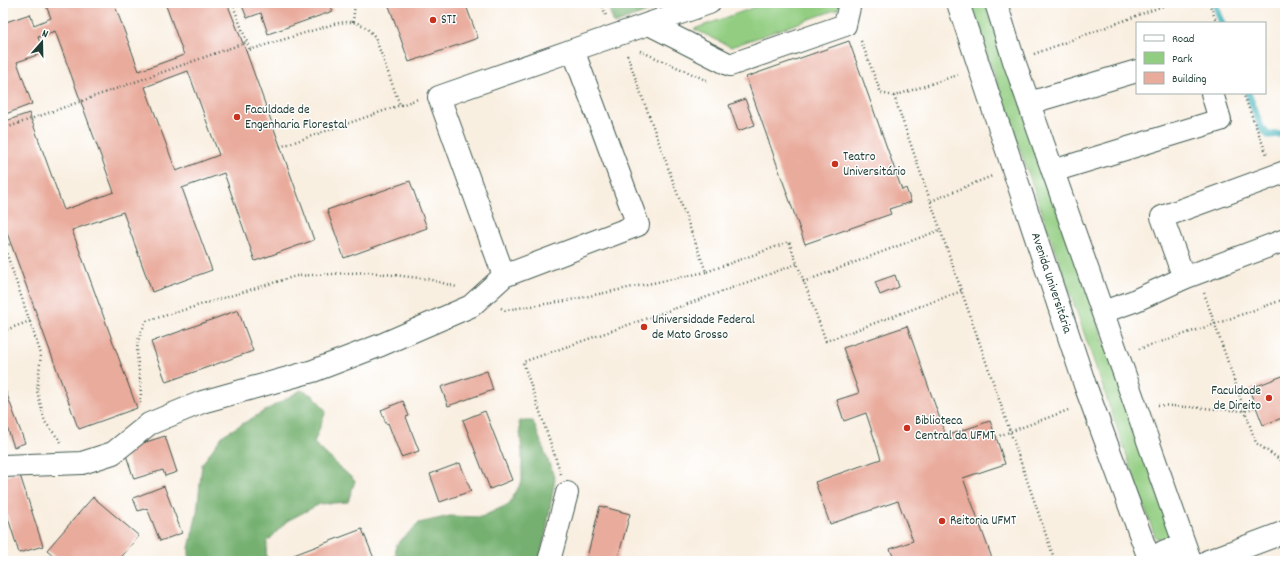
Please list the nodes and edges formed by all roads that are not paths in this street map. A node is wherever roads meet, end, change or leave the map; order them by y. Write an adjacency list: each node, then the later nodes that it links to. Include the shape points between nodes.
1 (709, 3): 5 (street)
2 (850, 3): 5 (street, via 845,25 730,65)
3 (958, 3): 20 (street, Avenida Universitária, via 1085,385)
4 (996, 3): 9 (street)
5 (649, 24): 6 (street)
6 (574, 50): 13 (street, via 638,225); 13 (street, via 439,97)
7 (1136, 71): 9 (street)
8 (1212, 94): 10 (street, via 1220,120)
9 (1029, 103): 10 (street)
10 (1053, 171): 15 (street)
11 (1280, 174): 14 (street, via 1162,217)
12 (1285, 240): 14 (street)
13 (504, 276): 16 (street, via 471,306 313,371 202,402 149,424 113,453 82,463)
14 (1193, 283): 15 (street)
15 (1103, 312): 22 (street)
16 (3, 466)
17 (567, 493): 19 (street)
18 (1285, 532): 22 (street)
19 (548, 561)
20 (1150, 561)
21 (1154, 561): 22 (street, via 1163,551 1169,550 1182,552)
22 (1196, 561)

